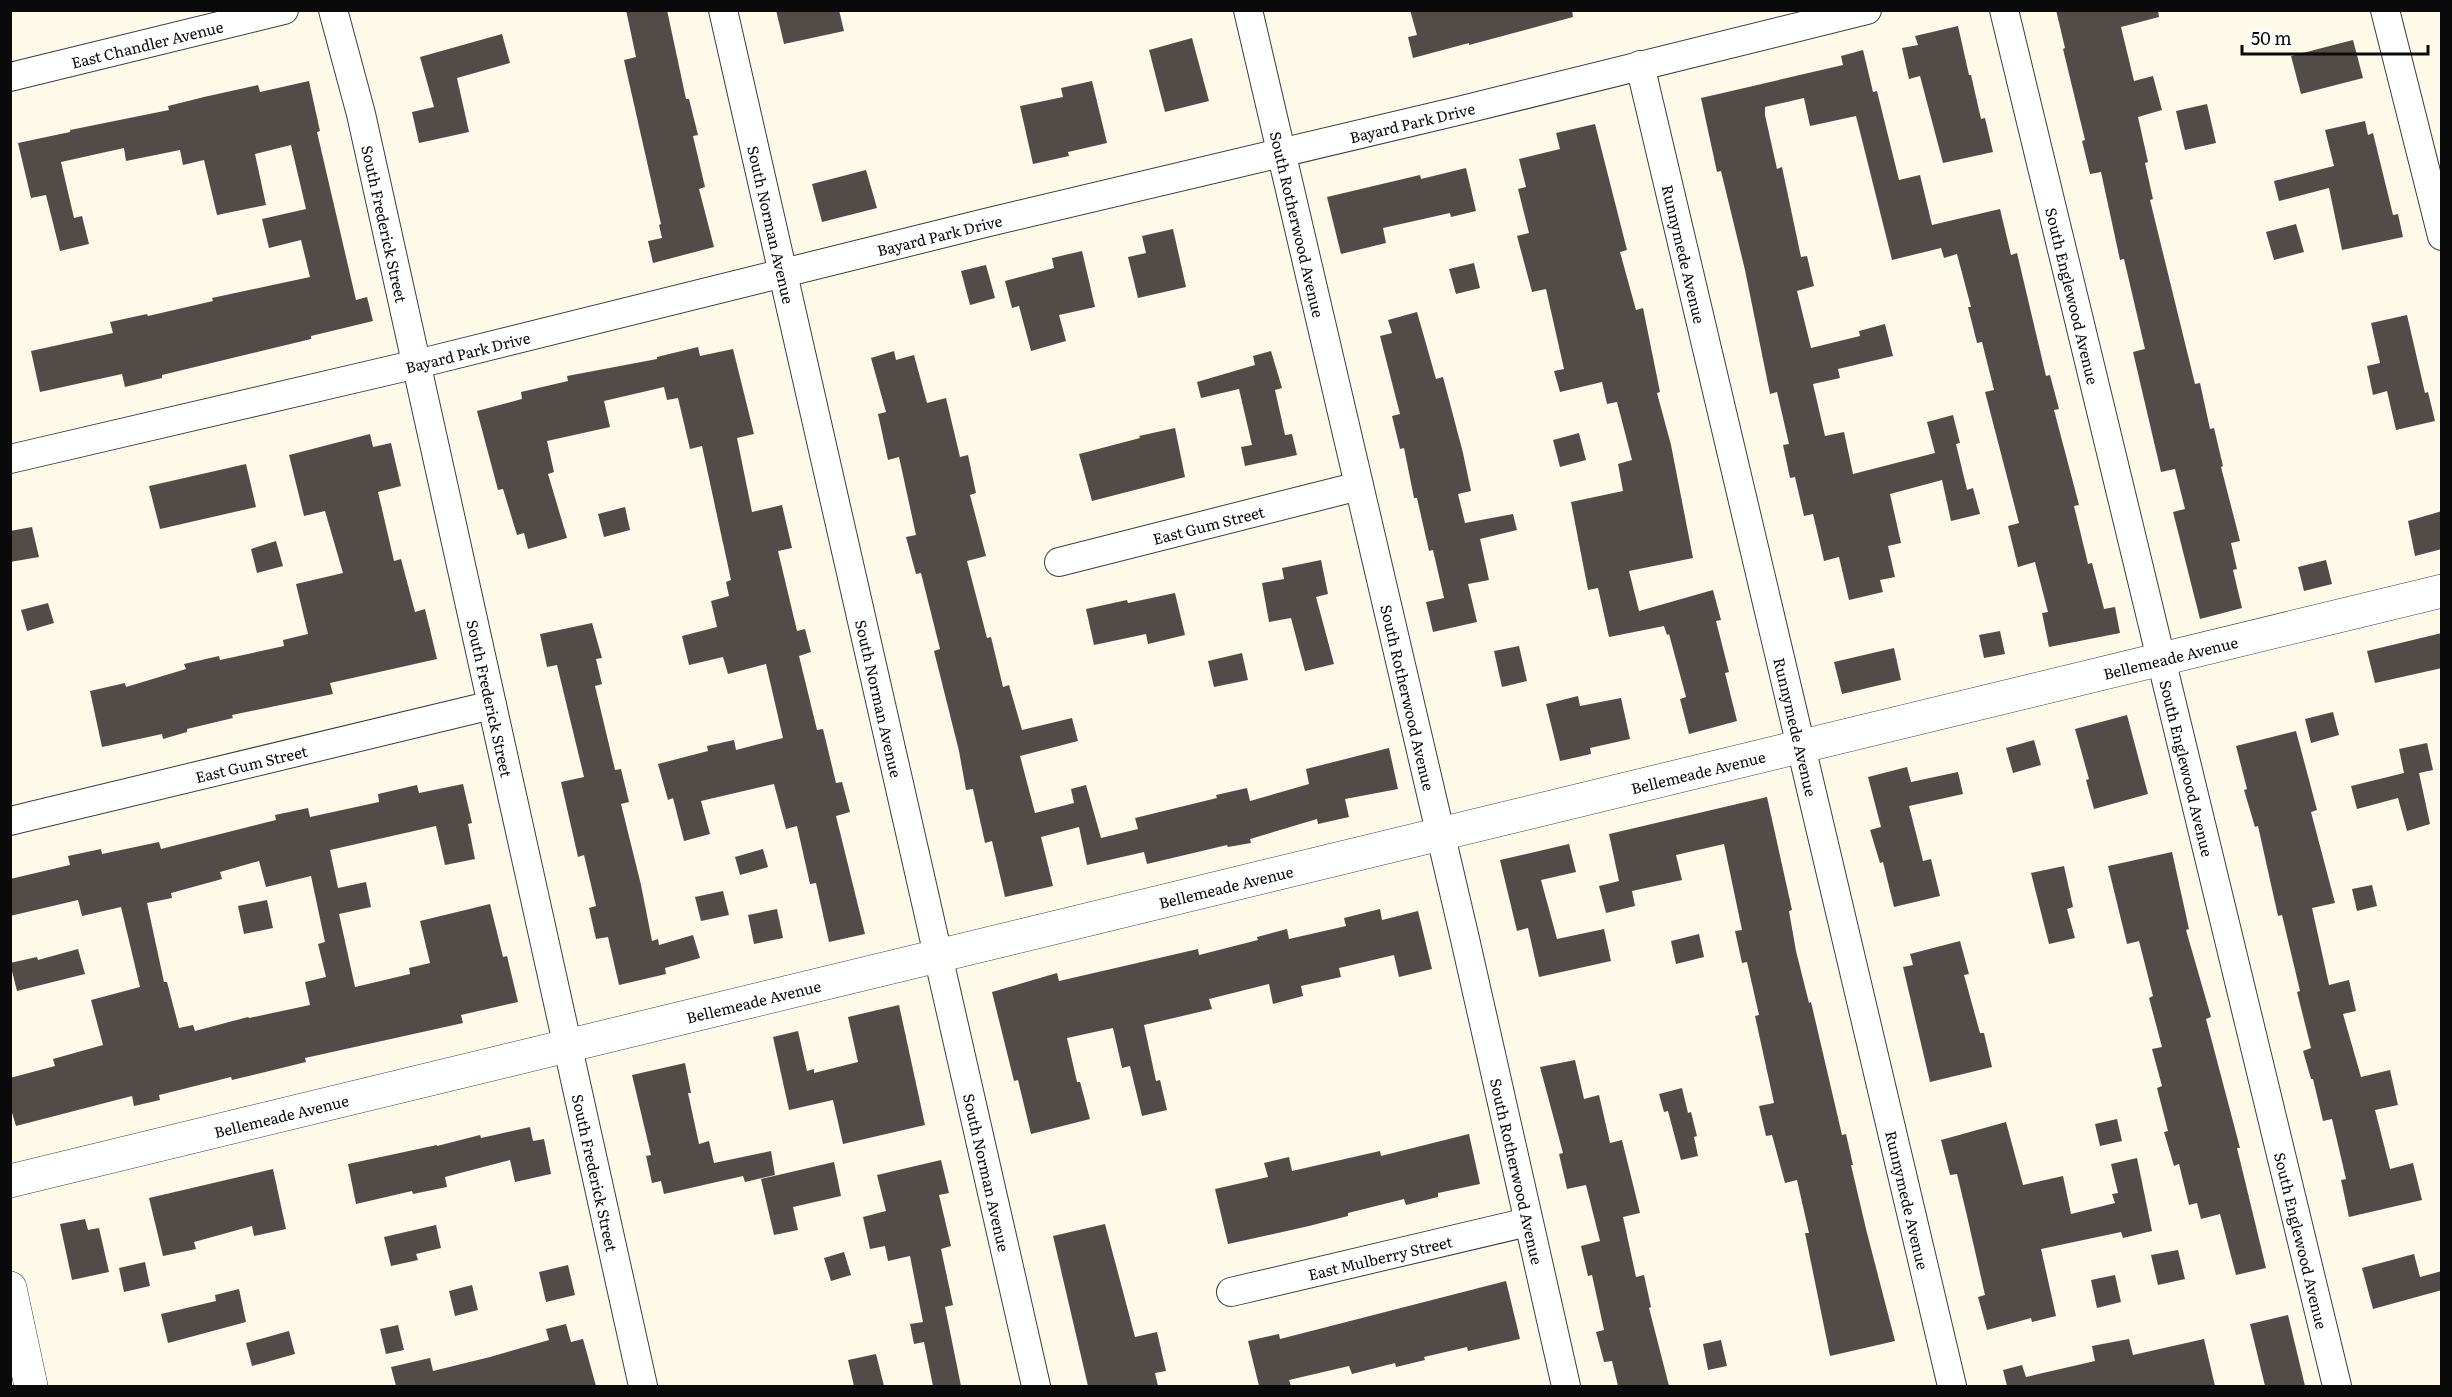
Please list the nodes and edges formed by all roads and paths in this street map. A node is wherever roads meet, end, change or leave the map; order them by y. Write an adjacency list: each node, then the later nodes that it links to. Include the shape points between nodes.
1 (284, 10): 9 (street, East Chandler Avenue)
2 (333, 10): 13 (street, South Frederick Street, via 361,114)
3 (723, 10): 12 (street, South Norman Avenue)
4 (1248, 10): 10 (street, South Rotherwood Avenue)
5 (1867, 10): 8 (street, Bayard Park Drive)
6 (2004, 10): 18 (street, South Englewood Avenue)
7 (2385, 10): 11 (street)
8 (1640, 65): 10 (street, Bayard Park Drive); 20 (street, Runnymede Avenue)
9 (10, 76)
10 (1282, 153): 12 (street, Bayard Park Drive); 15 (street, South Rotherwood Avenue)
11 (2442, 236)
12 (782, 273): 13 (street, Bayard Park Drive); 23 (street, South Norman Avenue)
13 (417, 364): 14 (street, Bayard Park Drive); 19 (street, South Frederick Street)
14 (10, 459)
15 (1359, 486): 16 (street, East Gum Street); 22 (street, South Rotherwood Avenue)
16 (1059, 562)
17 (2442, 591): 18 (street, Bellemeade Avenue)
18 (2163, 659): 20 (street, Bellemeade Avenue); 34 (street, South Englewood Avenue)
19 (492, 705): 21 (street, East Gum Street); 24 (street, South Frederick Street)
20 (1800, 748): 22 (street, Bellemeade Avenue); 33 (street, Runnymede Avenue)
21 (10, 821)
22 (1439, 834): 23 (street, Bellemeade Avenue); 26 (street, South Rotherwood Avenue)
23 (939, 955): 24 (street, Bellemeade Avenue); 31 (street, South Norman Avenue)
24 (568, 1045): 25 (street, Bellemeade Avenue); 30 (street, South Frederick Street)
25 (10, 1181)
26 (1528, 1222): 28 (street, East Mulberry Street); 32 (street, South Rotherwood Avenue)
27 (10, 1288): 29 (street)
28 (1231, 1292)
29 (31, 1386)
30 (643, 1386)
31 (1036, 1386)
32 (1566, 1386)
33 (1952, 1386)
34 (2337, 1386)

